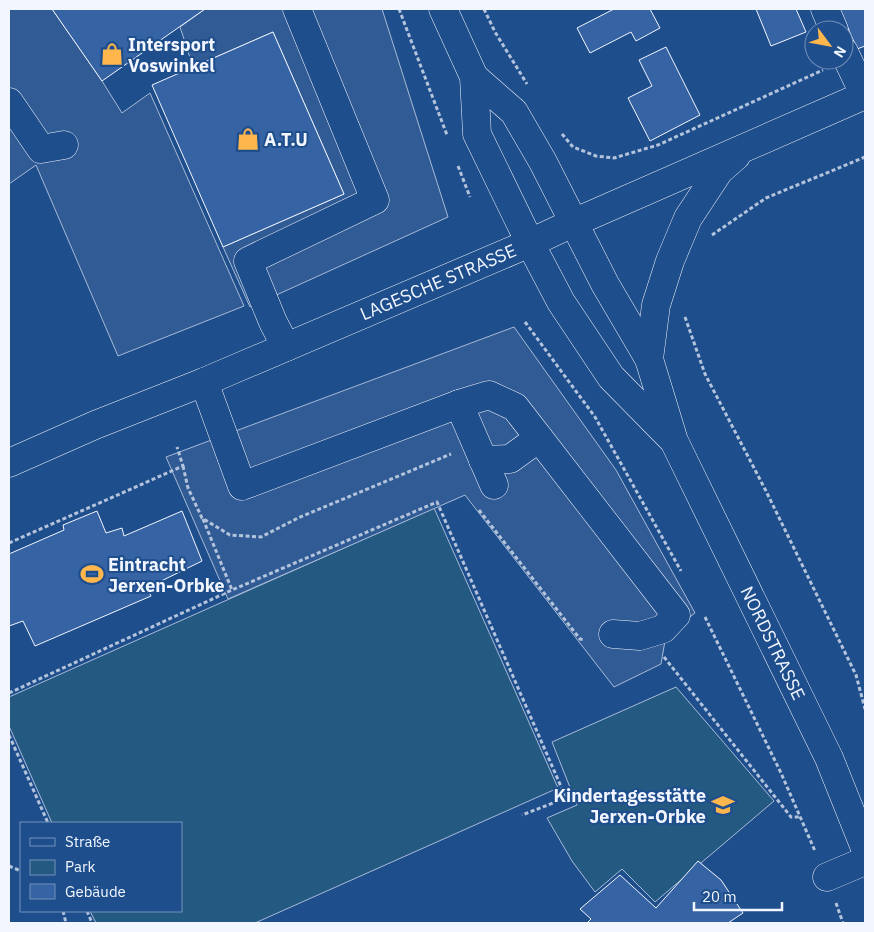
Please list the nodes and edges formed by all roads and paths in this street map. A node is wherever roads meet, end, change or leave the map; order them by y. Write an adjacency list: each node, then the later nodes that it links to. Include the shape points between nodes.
1 (297, 9): 21 (main road, via 375,200 248,261)
2 (399, 9): 9 (path)
3 (443, 9): 6 (main road)
4 (816, 70): 13 (path, via 658,144)
5 (853, 70): 7 (main road)
6 (474, 77): 16 (main road, NORDSTRASSE, via 514,112); 18 (main road, NORDSTRASSE, via 477,134)
7 (865, 95): 11 (main road, LAGESCHE STRASSE)
8 (9, 102): 10 (main road, via 41,148)
9 (450, 143)
10 (64, 145)
11 (747, 147): 16 (main road, LAGESCHE STRASSE); 22 (main road, via 720,171 688,218 656,305)
12 (865, 157): 17 (path, via 766,198)
13 (614, 158)
14 (456, 161): 15 (path)
15 (470, 197)
16 (573, 223): 18 (main road, LAGESCHE STRASSE); 22 (main road, NORDSTRASSE)
17 (706, 240)
18 (530, 243): 21 (main road, LAGESCHE STRASSE); 26 (main road, NORDSTRASSE, via 561,302 611,377)
19 (682, 310): 42 (path, via 705,374 856,675)
20 (525, 322): 36 (path, via 595,418)
21 (286, 347): 23 (main road, LAGESCHE STRASSE)
22 (649, 359): 26 (main road, NORDSTRASSE)
23 (204, 382): 24 (main road, via 242,486); 30 (main road, LAGESCHE STRASSE)
24 (459, 404): 25 (main road, via 489,395 516,407); 29 (main road)
25 (539, 438): 29 (main road, via 510,460); 39 (main road, via 676,615 663,629 640,636)
26 (674, 441): 47 (main road, NORDSTRASSE, via 829,758)
27 (177, 447): 31 (path)
28 (453, 454): 34 (path, via 298,518 261,537 230,535)
29 (483, 460): 32 (main road)
30 (9, 463)
31 (183, 466): 34 (path, via 188,488); 35 (path)
32 (494, 485)
33 (477, 508): 39 (path, via 580,639)
34 (202, 518): 37 (path)
35 (9, 543)
36 (681, 572)
37 (232, 590): 41 (path); 44 (path, via 436,502 566,798)
38 (704, 615): 45 (path)
39 (601, 637)
40 (664, 657): 45 (path, via 791,817)
41 (9, 693)
42 (865, 709)
43 (9, 735): 46 (path)
44 (522, 815)
45 (800, 817): 49 (path)
46 (48, 822)
47 (865, 848)
48 (865, 861): 49 (main road)
49 (827, 877)

